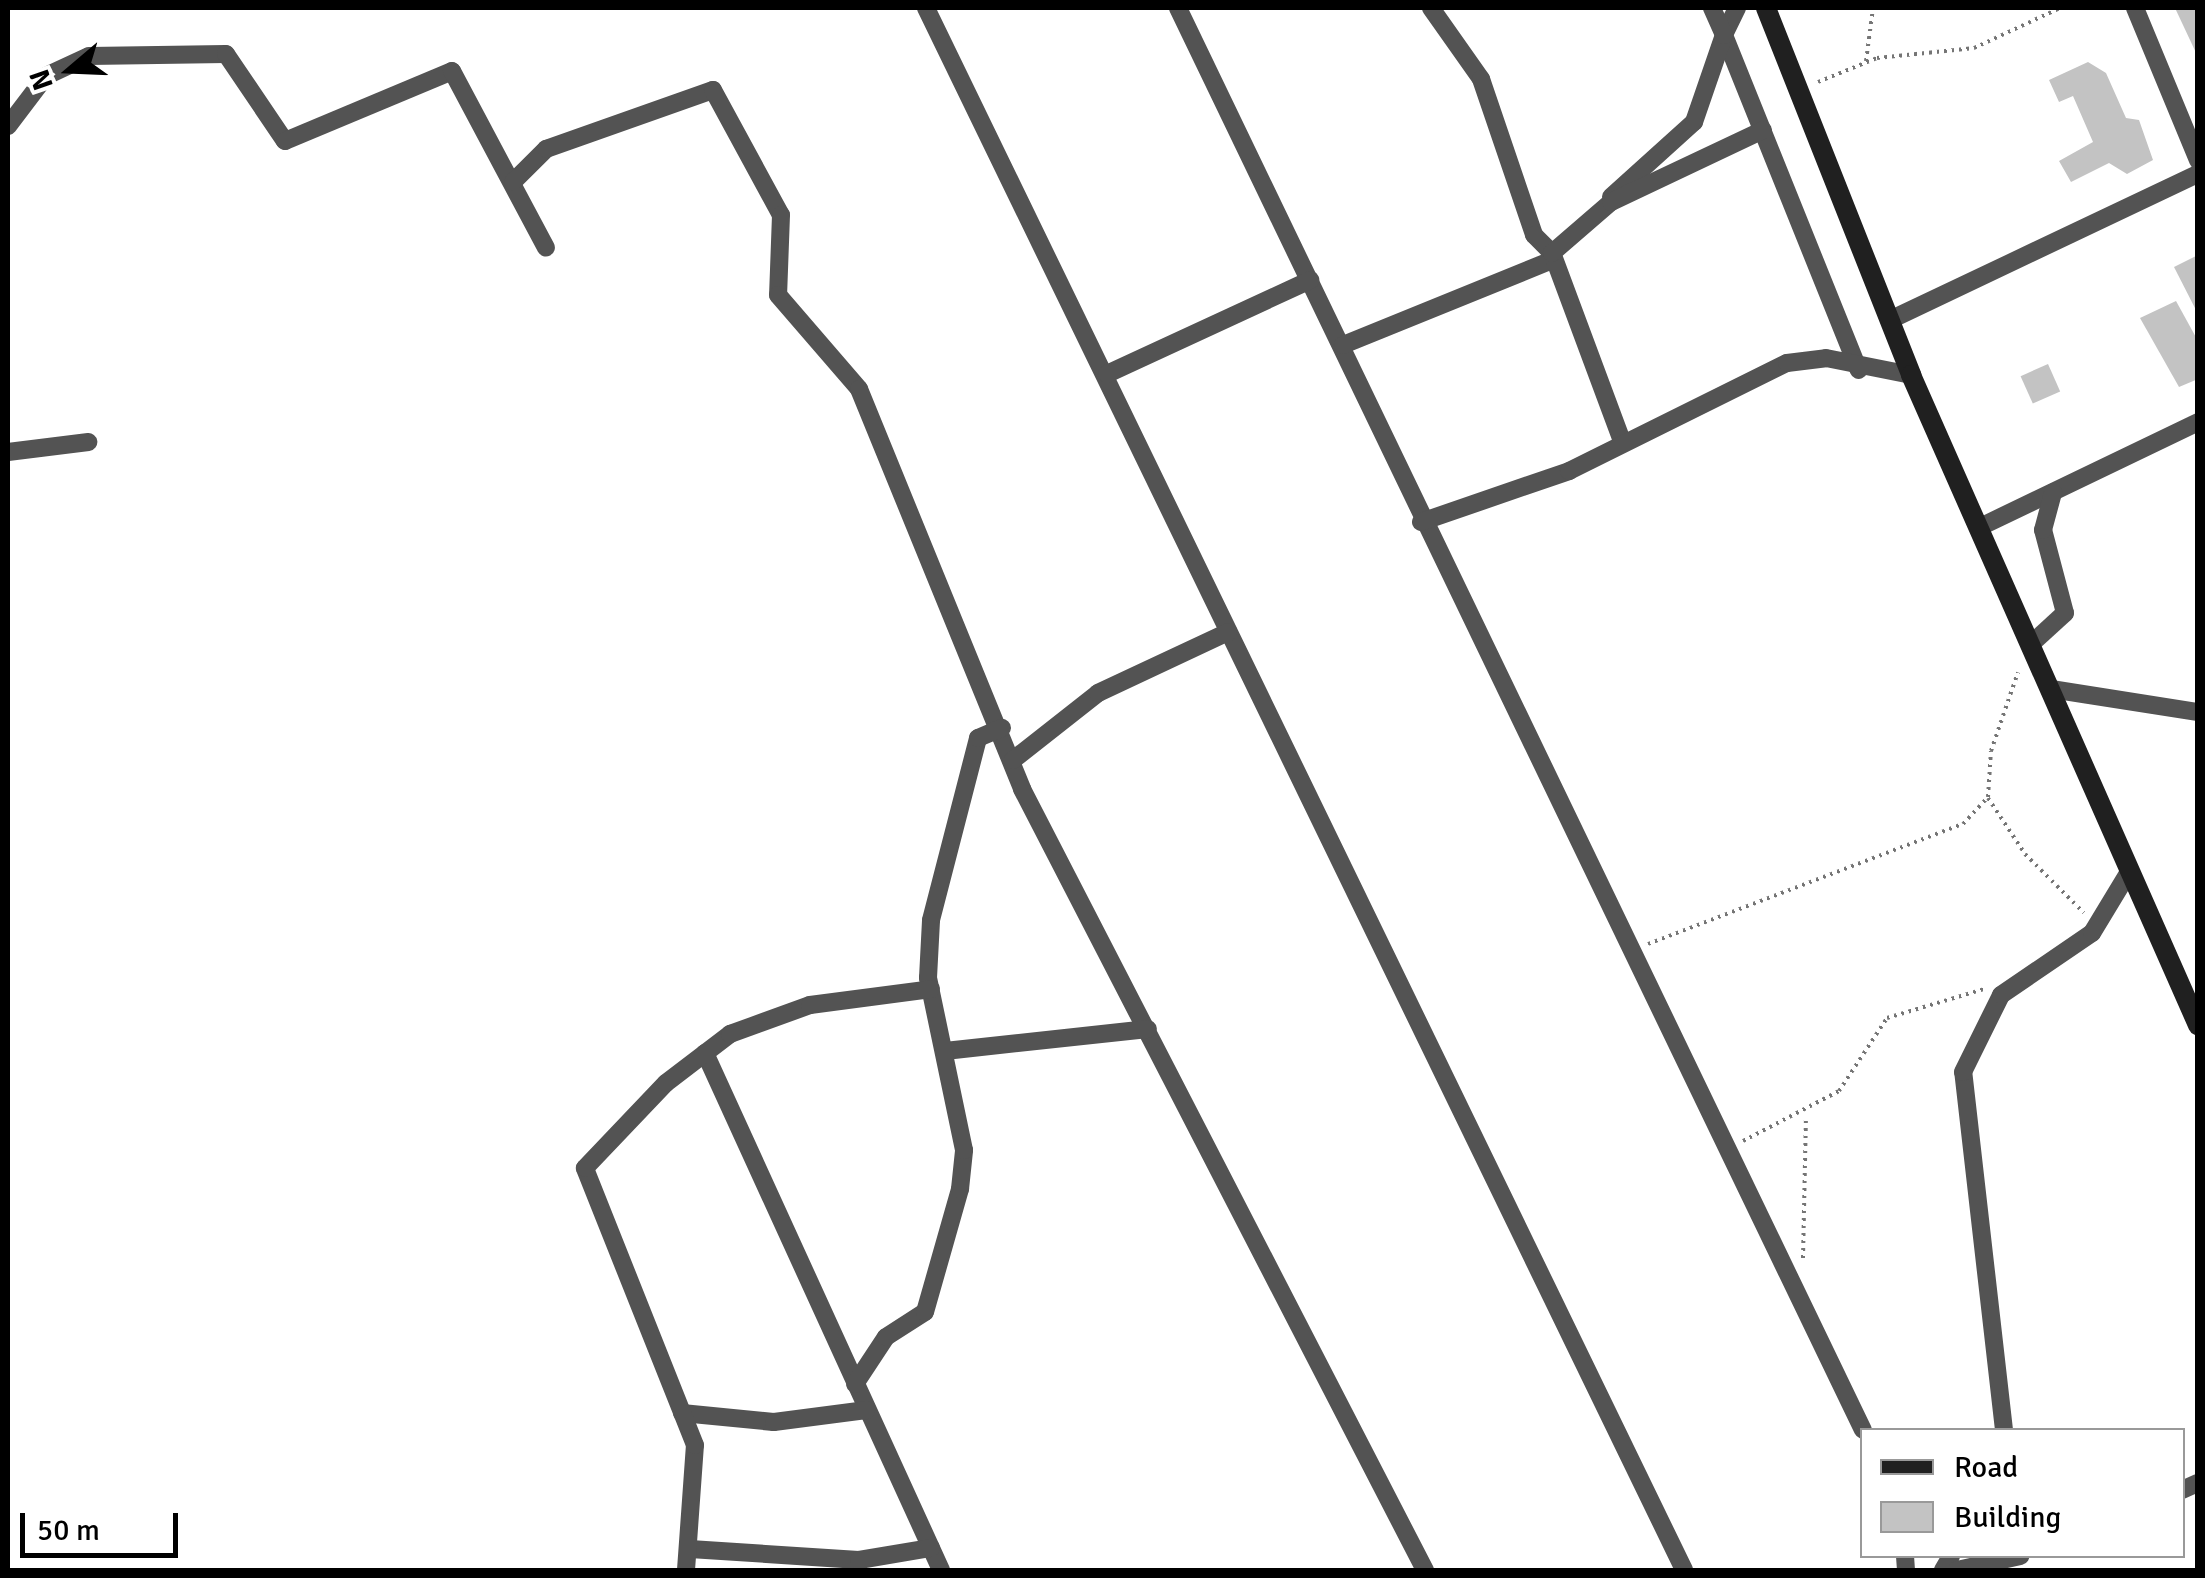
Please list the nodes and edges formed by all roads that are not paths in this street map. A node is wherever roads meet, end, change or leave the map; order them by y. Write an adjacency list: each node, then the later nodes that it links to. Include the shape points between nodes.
1 (926, 8): 21 (street)
2 (1178, 8): 17 (street, via 1233,137)
3 (1431, 8): 16 (street, via 1481,79 1534,235)
4 (1712, 8): 8 (street)
5 (1737, 8): 8 (street)
6 (1766, 8): 18 (main road)
7 (2135, 8): 11 (street)
8 (1724, 34): 10 (street); 14 (street, via 1685,135)
9 (8, 126): 13 (street, via 46,76 89,56 226,54 285,141 452,71)
10 (1763, 130): 14 (street); 20 (street)
11 (2198, 160)
12 (2198, 174): 18 (street)
13 (513, 182): 15 (street); 34 (street, via 546,149 713,90 781,215 778,295 859,389)
14 (1601, 208): 16 (street)
15 (546, 248)
16 (1552, 257): 19 (street); 25 (street)
17 (1310, 280): 19 (street); 21 (street)
18 (1892, 319): 22 (main road)
19 (1343, 345): 28 (street)
20 (1859, 370): 22 (street); 25 (street, via 1826,358 1788,363)
21 (1107, 374): 30 (street)
22 (1912, 376): 29 (main road)
23 (2198, 422): 27 (street)
24 (88, 442): 26 (street)
25 (1622, 442): 28 (street, via 1569,471)
26 (8, 452)
27 (2053, 492): 29 (street); 31 (street, via 2043,530 2064,613)
28 (1421, 522): 45 (street)
29 (1980, 527): 31 (main road)
30 (1228, 632): 35 (street, via 1061,715); 53 (street)
31 (2029, 640): 32 (main road)
32 (2050, 689): 33 (street); 36 (main road)
33 (2198, 712)
34 (1002, 728): 35 (street); 37 (street, via 978,738 944,850)
35 (1013, 760): 39 (street)
36 (2129, 872): 38 (main road); 46 (street, via 2099,925 2001,996 1961,1080)
37 (931, 988): 40 (street); 41 (street, via 810,1005)
38 (2198, 1026)
39 (1148, 1029): 40 (street); 52 (street)
40 (945, 1051): 42 (street, via 964,1150 960,1189 925,1312 886,1337)
41 (704, 1053): 42 (street); 44 (street, via 589,1158 584,1174)
42 (855, 1384): 43 (street)
43 (866, 1410): 44 (street, via 774,1422); 47 (street)
44 (682, 1413): 48 (street, via 698,1464)
45 (1862, 1428)
46 (2004, 1428)
47 (930, 1548): 48 (street, via 858,1560); 51 (street)
48 (690, 1549): 50 (street)
49 (2011, 1558): 54 (street)
50 (686, 1570)
51 (941, 1570)
52 (1424, 1570)
53 (1684, 1570)
54 (1957, 1570)

